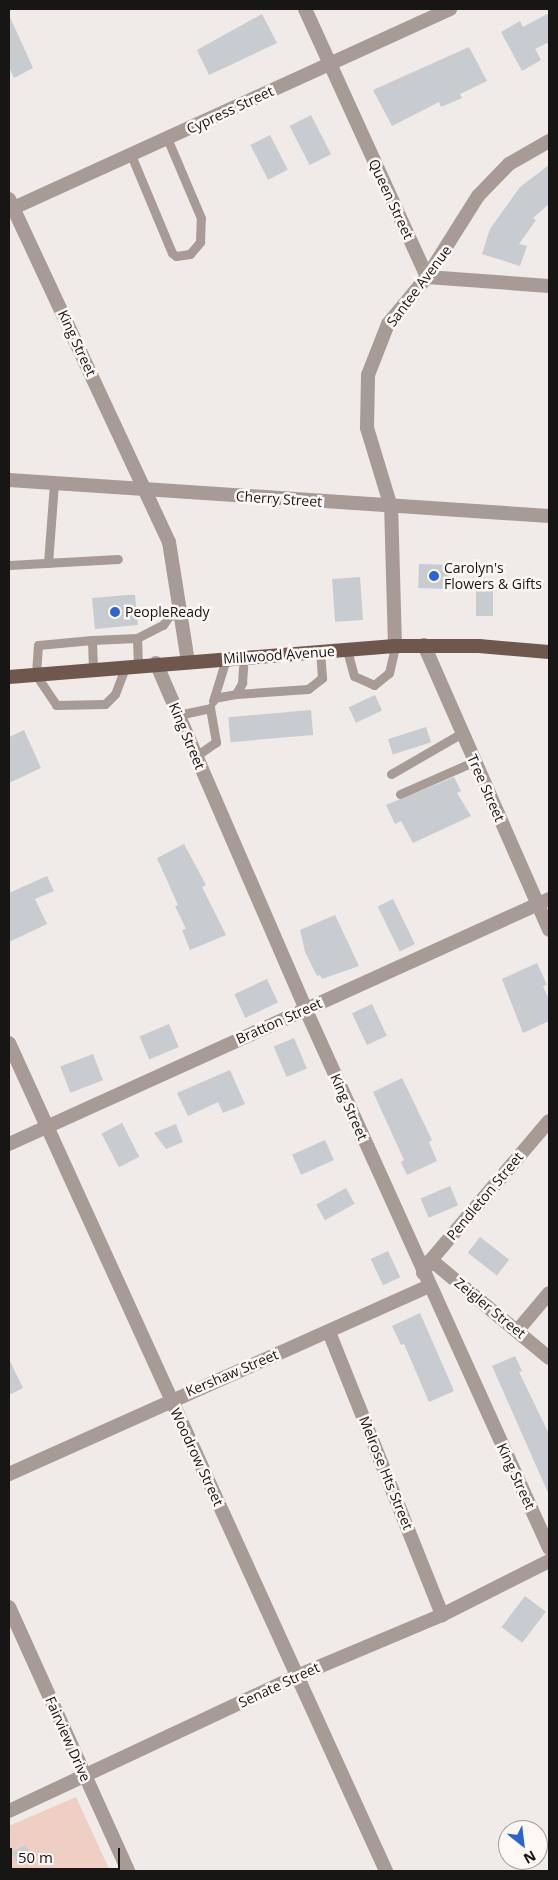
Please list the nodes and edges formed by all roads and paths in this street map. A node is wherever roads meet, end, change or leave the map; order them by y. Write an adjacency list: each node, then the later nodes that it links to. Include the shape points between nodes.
1 (304, 9): 3 (street, Queen Street)
2 (450, 9): 3 (street, Cypress Street)
3 (330, 64): 4 (street, Cypress Street); 8 (street, Queen Street)
4 (167, 138): 6 (street, Cypress Street); 6 (lane, via 201,218 200,242 190,254 176,256 172,253 161,220)
5 (549, 141): 8 (street, Santee Avenue, via 509,164 478,196)
6 (131, 155): 7 (street, Cypress Street)
7 (10, 206): 12 (street, King Street)
8 (427, 277): 9 (street); 13 (street, Santee Avenue, via 388,324 368,375 367,428)
9 (549, 286)
10 (9, 480): 11 (street, Cherry Street)
11 (54, 483): 12 (street, Cherry Street); 16 (lane)
12 (146, 489): 13 (street, Cherry Street); 18 (street, King Street, via 168,542)
13 (391, 507): 14 (street, Cherry Street); 22 (street, Santee Avenue)
14 (549, 516)
15 (118, 559): 16 (lane)
16 (48, 563): 17 (lane)
17 (9, 565)
18 (180, 614): 19 (lane, via 170,616 163,625); 28 (street, King Street)
19 (137, 638): 20 (lane); 30 (lane)
20 (92, 640): 31 (lane); 32 (lane, via 42,642 38,645)
21 (424, 645): 22 (main road, Millwood Avenue); 25 (main road, Millwood Avenue); 38 (street, Tree Street)
22 (395, 646): 23 (main road, Millwood Avenue); 23 (lane, via 389,673 374,685 354,676)
23 (348, 650): 24 (main road, Millwood Avenue)
24 (320, 652): 26 (main road, Millwood Avenue); 34 (lane, via 322,678 308,689)
25 (549, 652)
26 (244, 657): 27 (main road, Millwood Avenue); 34 (lane, via 242,684)
27 (226, 659): 28 (main road, Millwood Avenue); 35 (lane)
28 (188, 662): 29 (main road, Millwood Avenue)
29 (156, 663): 30 (main road, Millwood Avenue); 37 (street, King Street)
30 (132, 665): 31 (main road, Millwood Avenue); 32 (lane, via 115,694 105,704 56,705)
31 (93, 669): 32 (main road, Millwood Avenue)
32 (36, 675): 33 (main road, Millwood Avenue)
33 (9, 677)
34 (236, 694): 35 (lane)
35 (214, 698): 36 (lane)
36 (210, 708): 37 (lane); 39 (lane, via 216,742)
37 (178, 715): 39 (street, King Street)
38 (462, 733): 40 (street, Tree Street); 41 (lane)
39 (196, 756): 45 (street, King Street)
40 (475, 761): 42 (lane); 43 (street, Tree Street)
41 (391, 774)
42 (400, 794)
43 (543, 902): 44 (street, Tree Street); 45 (street, Bratton Street)
44 (549, 930)
45 (305, 1008): 48 (street, Bratton Street); 51 (street, King Street)
46 (9, 1043): 48 (street, Woodrow Street)
47 (549, 1121): 50 (street, Pendleton Street)
48 (47, 1127): 49 (street, Bratton Street); 56 (street, Woodrow Street)
49 (9, 1144)
50 (430, 1260): 51 (street, Pendleton Street); 53 (street, Zeigler Street)
51 (426, 1280): 54 (street, Kershaw Street); 58 (street, King Street)
52 (549, 1293): 53 (street)
53 (518, 1330): 55 (street, Zeigler Street)
54 (329, 1332): 56 (street, Kershaw Street); 61 (street, Melrose Hts Street)
55 (549, 1358)
56 (171, 1400): 57 (street, Kershaw Street); 62 (street, Woodrow Street)
57 (9, 1474)
58 (549, 1548)
59 (549, 1561): 61 (street, Senate Street)
60 (9, 1607): 63 (street, Fairview Drive)
61 (442, 1615): 62 (street, Senate Street)
62 (297, 1676): 63 (street, Senate Street); 66 (street, Woodrow Street)
63 (86, 1777): 64 (street, Senate Street); 65 (street, Fairview Drive)
64 (9, 1811)
65 (128, 1871)
66 (386, 1871)

